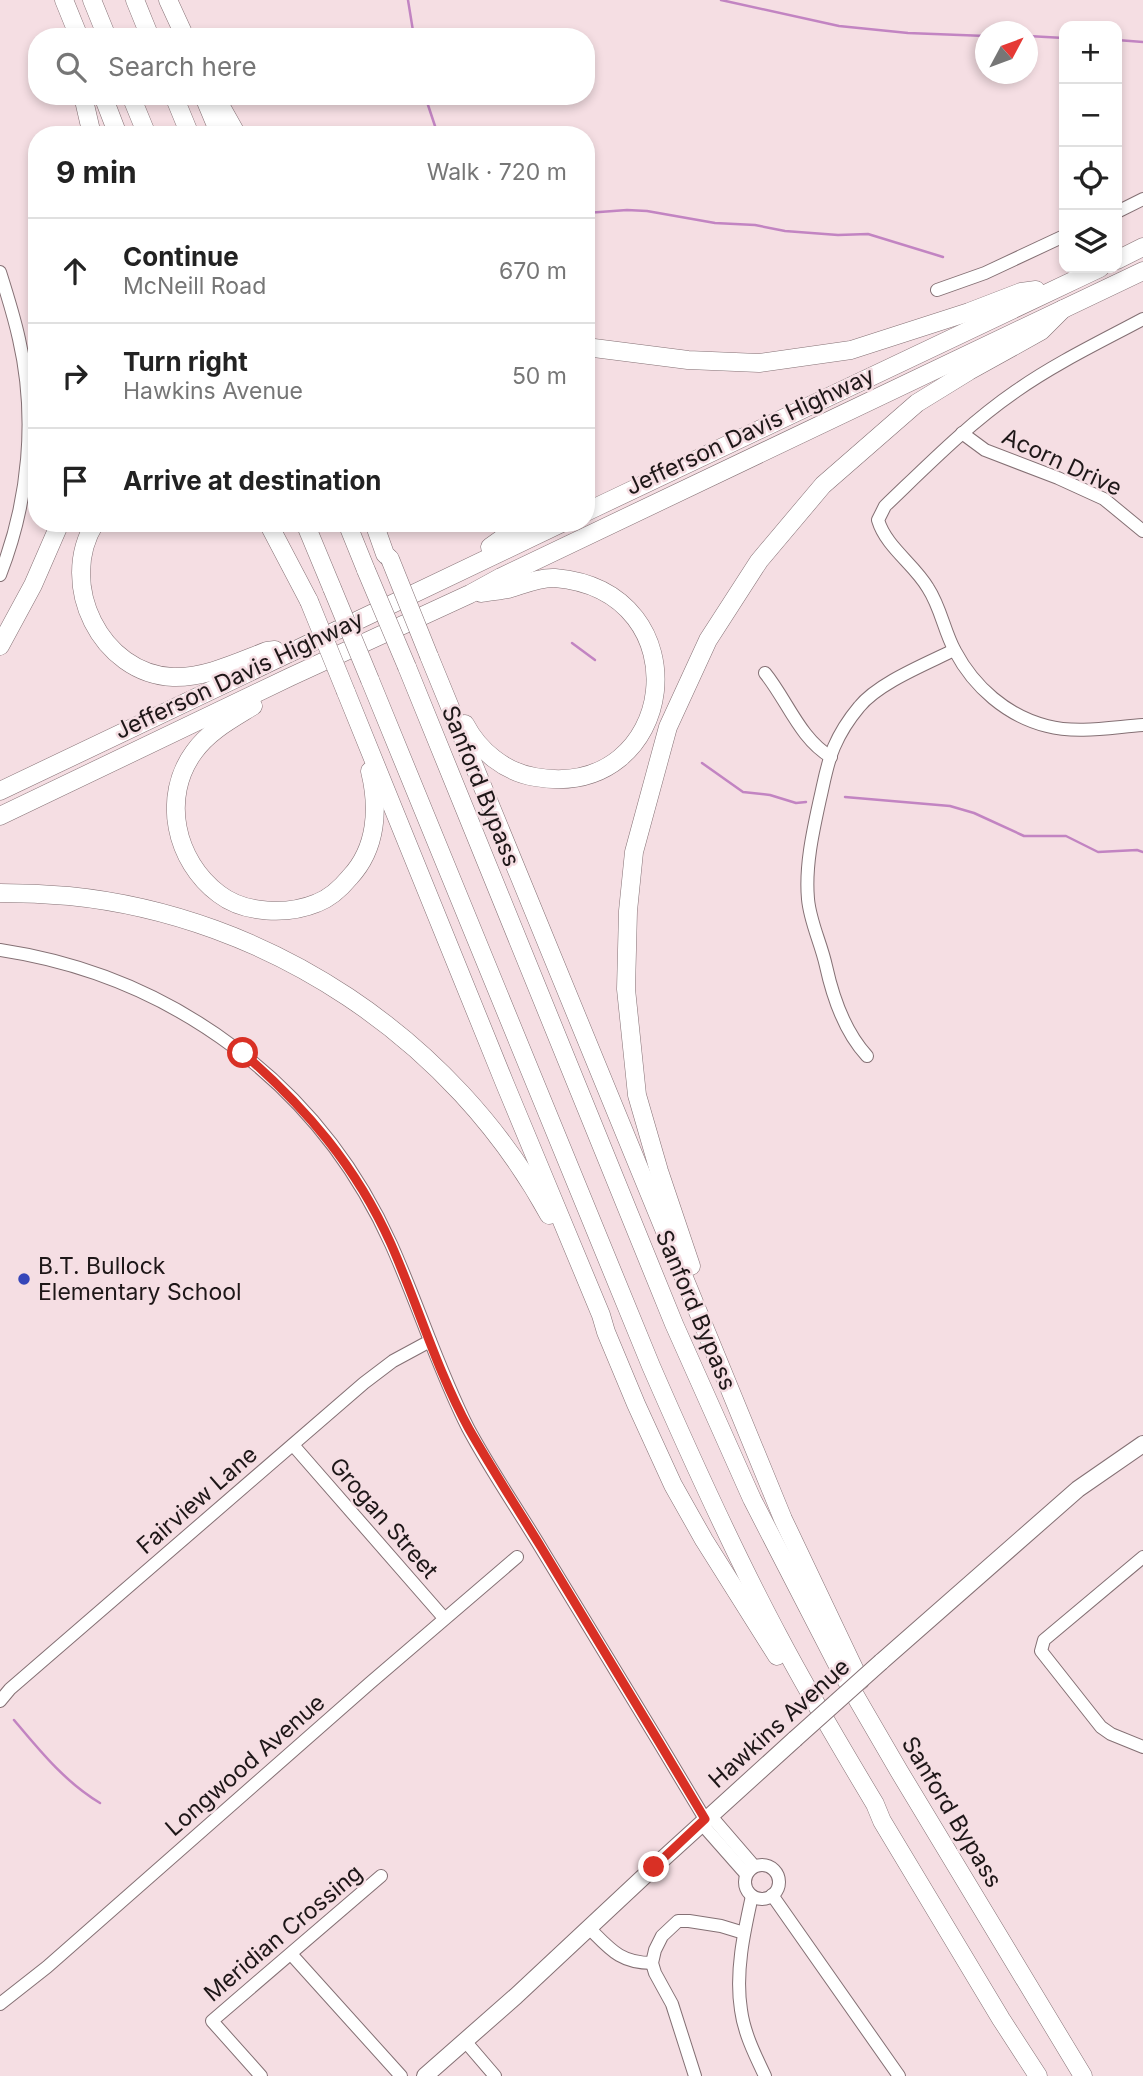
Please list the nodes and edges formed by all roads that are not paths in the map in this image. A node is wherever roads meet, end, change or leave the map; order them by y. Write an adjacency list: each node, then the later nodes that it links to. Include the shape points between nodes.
1 (56, 0): 6 (highway)
2 (64, 0): 7 (highway)
3 (92, 0): 8 (highway)
4 (135, 0): 9 (highway)
5 (166, 0): 10 (highway); 11 (highway)
6 (65, 28)
7 (75, 28)
8 (103, 28)
9 (146, 28)
10 (176, 28)
11 (181, 28)
12 (85, 105): 18 (highway)
13 (106, 105): 19 (highway)
14 (135, 105): 20 (highway)
15 (178, 105): 21 (highway)
16 (207, 105): 22 (highway)
17 (220, 105): 23 (highway)
18 (90, 126)
19 (115, 126)
20 (143, 126)
21 (186, 126)
22 (216, 126)
23 (232, 126)
24 (1143, 199): 25 (street)
25 (1121, 210)
26 (1059, 238): 33 (street)
27 (1143, 247): 28 (highway)
28 (1122, 258)
29 (1143, 271): 34 (highway, Jefferson Davis Highway)
30 (0, 272): 37 (street, via 20,341)
31 (1089, 273): 32 (highway, Jefferson Davis Highway)
32 (1060, 287): 36 (highway, via 1021,292 851,350 759,363); 40 (highway, Jefferson Davis Highway)
33 (937, 290)
34 (1063, 309): 55 (highway, Jefferson Davis Highway); 73 (highway, via 1041,331 917,403 823,485 759,561 708,640 668,727 634,852 626,989 637,1096)
35 (1143, 319): 39 (street, via 1056,364)
36 (595, 348)
37 (28, 402)
38 (28, 431): 54 (street, via 26,472)
39 (962, 433): 41 (street, Acorn Drive, via 985,450 1104,499); 59 (street, via 885,506 878,520 882,532 928,586)
40 (595, 508)
41 (1143, 531)
42 (57, 532): 57 (highway)
43 (91, 532): 58 (highway, via 82,560 83,600 96,629 116,655 140,669 175,677)
44 (273, 532): 56 (highway)
45 (281, 532): 56 (highway)
46 (309, 532): 82 (highway, bridge, via 690,1456 778,1636)
47 (351, 532): 83 (highway, Sanford Bypass, bridge, via 721,1431 838,1666)
48 (378, 532): 52 (highway)
49 (382, 532): 52 (highway)
50 (513, 532): 53 (highway)
51 (543, 532): 53 (highway, Jefferson Davis Highway)
52 (388, 556): 60 (highway, bridge)
53 (463, 570): 58 (highway, Jefferson Davis Highway)
54 (0, 575)
55 (470, 594): 60 (highway, via 551,578 601,590 622,605 650,641 655,662 655,700 641,734 617,760 580,777 523,775 488,754 468,729); 62 (highway, Jefferson Davis Highway)
56 (309, 601): 63 (highway, bridge)
57 (0, 646)
58 (303, 647): 66 (highway, Jefferson Davis Highway)
59 (954, 650): 64 (street, via 969,676 995,701 1048,727 1077,730); 65 (street, via 874,692 848,722)
60 (429, 656): 73 (highway)
61 (765, 673): 65 (street, via 808,737)
62 (290, 677): 63 (highway, via 215,730 195,750 176,790 183,849 200,877 220,896 245,907 272,911 318,903 340,890 370,846 376,817 374,787); 67 (highway, Jefferson Davis Highway)
63 (348, 697): 71 (highway)
64 (1143, 725)
65 (831, 757): 70 (street, via 811,847 808,899 831,989 856,1044)
66 (0, 791)
67 (0, 816)
68 (0, 893): 71 (highway, via 104,901 211,928 294,964 344,993 449,1080 514,1158 564,1242)
69 (0, 950): 72 (street, via 87,970 176,1008 243,1053 279,1084 337,1150 362,1187 391,1243)
70 (867, 1056)
71 (606, 1332): 82 (highway, via 673,1485 704,1540 867,1805)
72 (430, 1340): 75 (street, Fairview Lane, via 364,1382); 81 (street, via 468,1428)
73 (730, 1389): 83 (highway, via 783,1519 845,1652)
74 (1143, 1444): 81 (main road, Hawkins Avenue, bridge, via 1078,1489)
75 (293, 1445): 78 (street, Grogan Street); 79 (street, Fairview Lane)
76 (517, 1557): 78 (street, Longwood Avenue)
77 (1143, 1557): 80 (street, via 1044,1640 1041,1651 1101,1727)
78 (444, 1618): 92 (street, Longwood Avenue, via 47,1967)
79 (0, 1701)
80 (1143, 1747)
81 (705, 1819): 84 (street); 88 (main road, Hawkins Avenue)
82 (882, 1821): 101 (highway)
83 (951, 1858): 102 (highway, Sanford Bypass)
84 (750, 1870): 86 (street, via 764,1865 774,1869 779,1884); 87 (street, via 745,1887)
85 (381, 1876): 90 (street, Meridian Crossing)
86 (772, 1895): 87 (street, via 764,1899); 100 (street)
87 (752, 1896): 89 (street)
88 (589, 1928): 91 (street, via 624,1959); 93 (main road, Hawkins Avenue)
89 (744, 1933): 91 (street, via 678,1921 662,1936); 99 (street, via 741,2009)
90 (291, 1954): 94 (street, Meridian Crossing, via 212,2021); 95 (street)
91 (652, 1963): 98 (street)
92 (2, 1998)
93 (466, 2041): 96 (main road, Hawkins Avenue); 97 (street)
94 (261, 2076)
95 (401, 2076)
96 (425, 2076)
97 (495, 2076)
98 (695, 2076)
99 (765, 2076)
100 (900, 2076)
101 (1038, 2076)
102 (1083, 2076)

